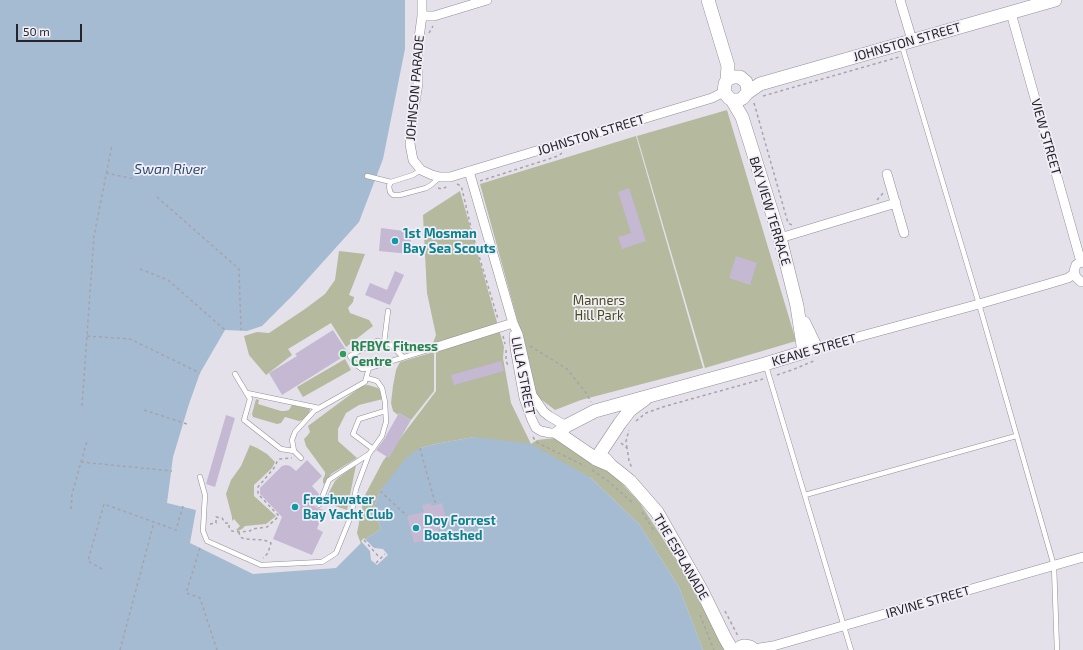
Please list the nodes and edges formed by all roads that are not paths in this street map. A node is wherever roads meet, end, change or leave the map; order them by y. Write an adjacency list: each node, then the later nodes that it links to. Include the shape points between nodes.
1 (422, 0): 7 (street, JOHNSON PARADE)
2 (487, 0): 7 (street, via 435,16)
3 (708, 0): 9 (street, via 728,66)
4 (900, 0): 8 (street)
5 (1055, 0): 6 (street, JOHNSTON STREET)
6 (1011, 13): 8 (street, JOHNSTON STREET); 19 (street, VIEW STREET)
7 (422, 16): 10 (street, JOHNSON PARADE, via 418,45 418,83 410,144 413,160)
8 (906, 46): 9 (street, JOHNSTON STREET); 22 (lane)
9 (742, 91): 11 (street, JOHNSTON STREET); 18 (street, BAY VIEW TERRACE, via 742,117)
10 (421, 170): 14 (street); 15 (lane)
11 (469, 171): 14 (street, via 452,181); 24 (street, LILLA STREET)
12 (887, 174): 16 (street)
13 (366, 176): 15 (lane)
14 (440, 177): 15 (lane, via 431,185 396,196 390,192)
15 (391, 182)
16 (896, 203): 17 (street); 18 (street)
17 (904, 232)
18 (780, 238): 27 (street, BAY VIEW TERRACE)
19 (1082, 262): 20 (street, via 1076,265)
20 (1074, 274): 21 (street); 22 (street, KEANE STREET, via 1068,278)
21 (1083, 282)
22 (979, 304): 27 (street, KEANE STREET); 38 (lane)
23 (388, 311): 25 (lane)
24 (513, 323): 26 (street); 37 (street, LILLA STREET, via 520,341 532,395 544,412); 37 (street, LILLA STREET, via 514,348 524,398 532,420 541,431 550,433)
25 (384, 343): 28 (lane, via 390,344); 30 (lane, via 377,341 350,356 362,369)
26 (434, 348): 28 (lane)
27 (810, 350): 29 (street, KEANE STREET)
28 (403, 357): 30 (lane)
29 (765, 364): 34 (street, KEANE STREET); 45 (lane)
30 (369, 368): 32 (lane)
31 (235, 374): 33 (lane)
32 (367, 378): 35 (lane, via 365,382); 36 (lane, via 377,381 382,388)
33 (247, 393): 35 (lane); 40 (lane, via 250,398 244,420 281,449)
34 (651, 395): 37 (street, KEANE STREET, via 595,411); 42 (street, via 630,410)
35 (319, 408): 40 (lane, via 295,432 292,440)
36 (385, 411): 39 (lane, via 386,422 382,436); 39 (lane, via 359,419 353,434)
37 (562, 429): 42 (street, THE ESPLANADE)
38 (1016, 436): 45 (lane); 48 (lane)
39 (373, 449): 41 (lane)
40 (294, 451): 43 (lane)
41 (369, 454): 44 (lane, via 356,489 351,516 336,553 322,562 261,565 207,541 204,531 205,495); 46 (lane, via 329,480)
42 (598, 456): 51 (street, THE ESPLANADE, via 630,482 657,512 703,593 725,638)
43 (301, 458)
44 (200, 476)
45 (805, 496): 49 (lane)
46 (319, 505)
47 (1083, 557): 48 (street, IRVINE STREET)
48 (1054, 566): 49 (street, IRVINE STREET); 53 (lane)
49 (844, 626): 50 (street, IRVINE STREET); 52 (lane)
50 (770, 648): 51 (street, IRVINE STREET)
51 (744, 649)
52 (852, 650)
53 (1057, 650)

